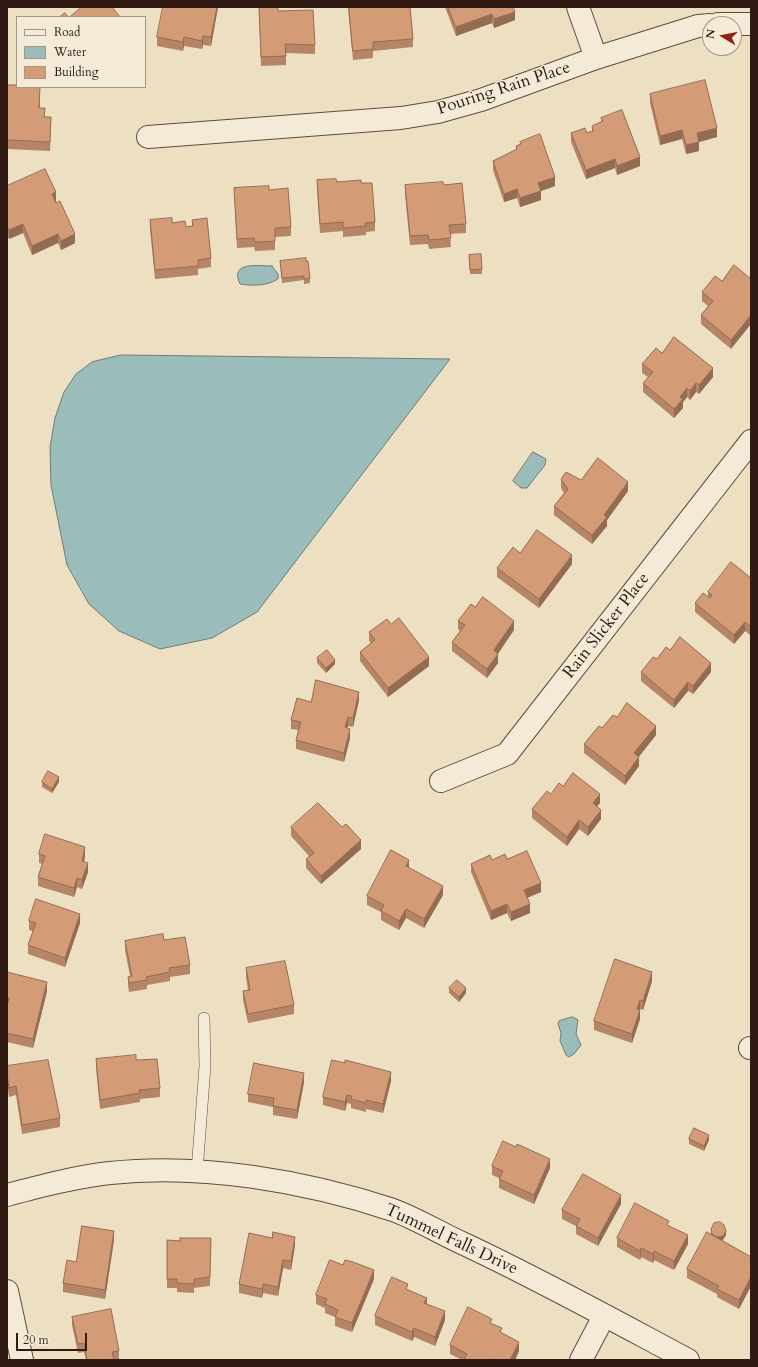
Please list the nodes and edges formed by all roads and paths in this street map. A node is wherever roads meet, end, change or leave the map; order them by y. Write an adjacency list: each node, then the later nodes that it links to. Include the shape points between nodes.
1 (578, 7): 3 (street)
2 (702, 26): 3 (street, Pouring Rain Place)
3 (596, 58): 4 (street, Pouring Rain Place, via 482,100 438,112 401,118)
4 (148, 137)
5 (751, 441): 6 (street, Rain Slicker Place, via 507,754)
6 (441, 781)
7 (204, 1018): 8 (lane, via 205,1066)
8 (197, 1171): 9 (street, Tummel Falls Drive, via 110,1173 53,1182); 11 (street, Tummel Falls Drive, via 260,1178 328,1192 394,1211 503,1262)
9 (7, 1195)
10 (7, 1291): 12 (street)
11 (604, 1316): 13 (street); 14 (street, Tummel Falls Drive)
12 (22, 1360)
13 (581, 1360)
14 (688, 1360)

